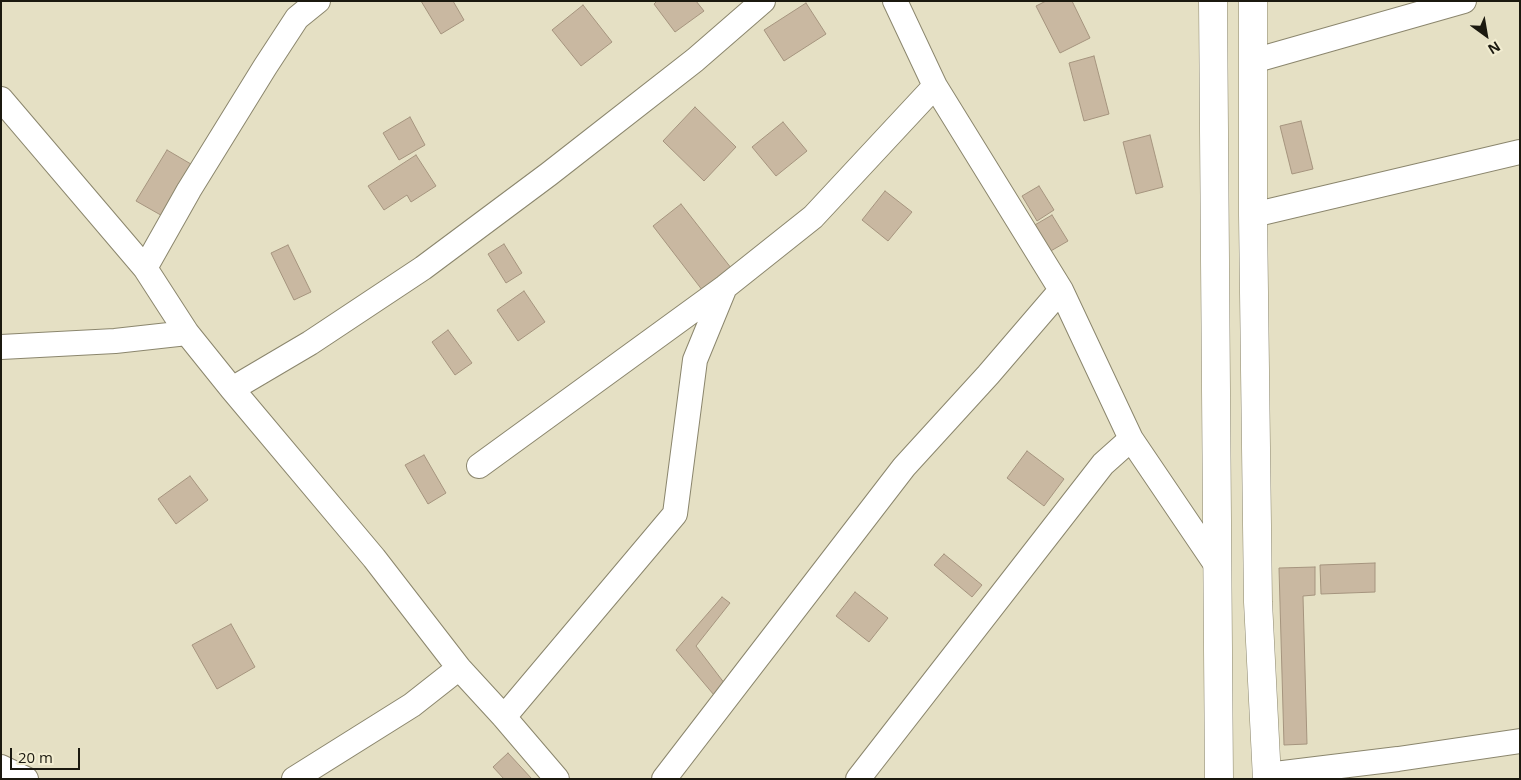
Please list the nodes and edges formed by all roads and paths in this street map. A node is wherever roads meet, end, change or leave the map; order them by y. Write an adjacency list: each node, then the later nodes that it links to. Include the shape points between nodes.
1 (318, 1): 12 (street, via 297,18 270,59 188,190)
2 (763, 1): 17 (street, via 695,60 423,268 310,343)
3 (895, 1): 8 (street)
4 (1213, 1): 20 (street)
5 (1254, 1): 7 (street)
6 (1464, 1): 7 (street)
7 (1253, 61): 11 (street)
8 (935, 86): 13 (street, via 813,217); 14 (street)
9 (1, 98): 12 (street)
10 (1520, 152): 11 (street)
11 (1253, 215): 25 (street, via 1258,602)
12 (145, 268): 15 (street)
13 (725, 287): 19 (street); 22 (street, via 695,360 675,514)
14 (1061, 290): 18 (street); 29 (street, via 904,467)
15 (187, 333): 16 (street, via 115,341); 17 (street)
16 (1, 347)
17 (232, 389): 21 (street, via 374,558)
18 (1131, 439): 20 (street); 30 (street, via 1103,464)
19 (479, 466)
20 (1217, 566): 31 (street)
21 (459, 668): 22 (street); 27 (street, via 412,705)
22 (504, 717): 28 (street)
23 (1520, 741): 25 (street)
24 (1, 767): 26 (street)
25 (1267, 777)
26 (26, 779)
27 (294, 779)
28 (557, 779)
29 (664, 779)
30 (858, 779)
31 (1219, 779)

